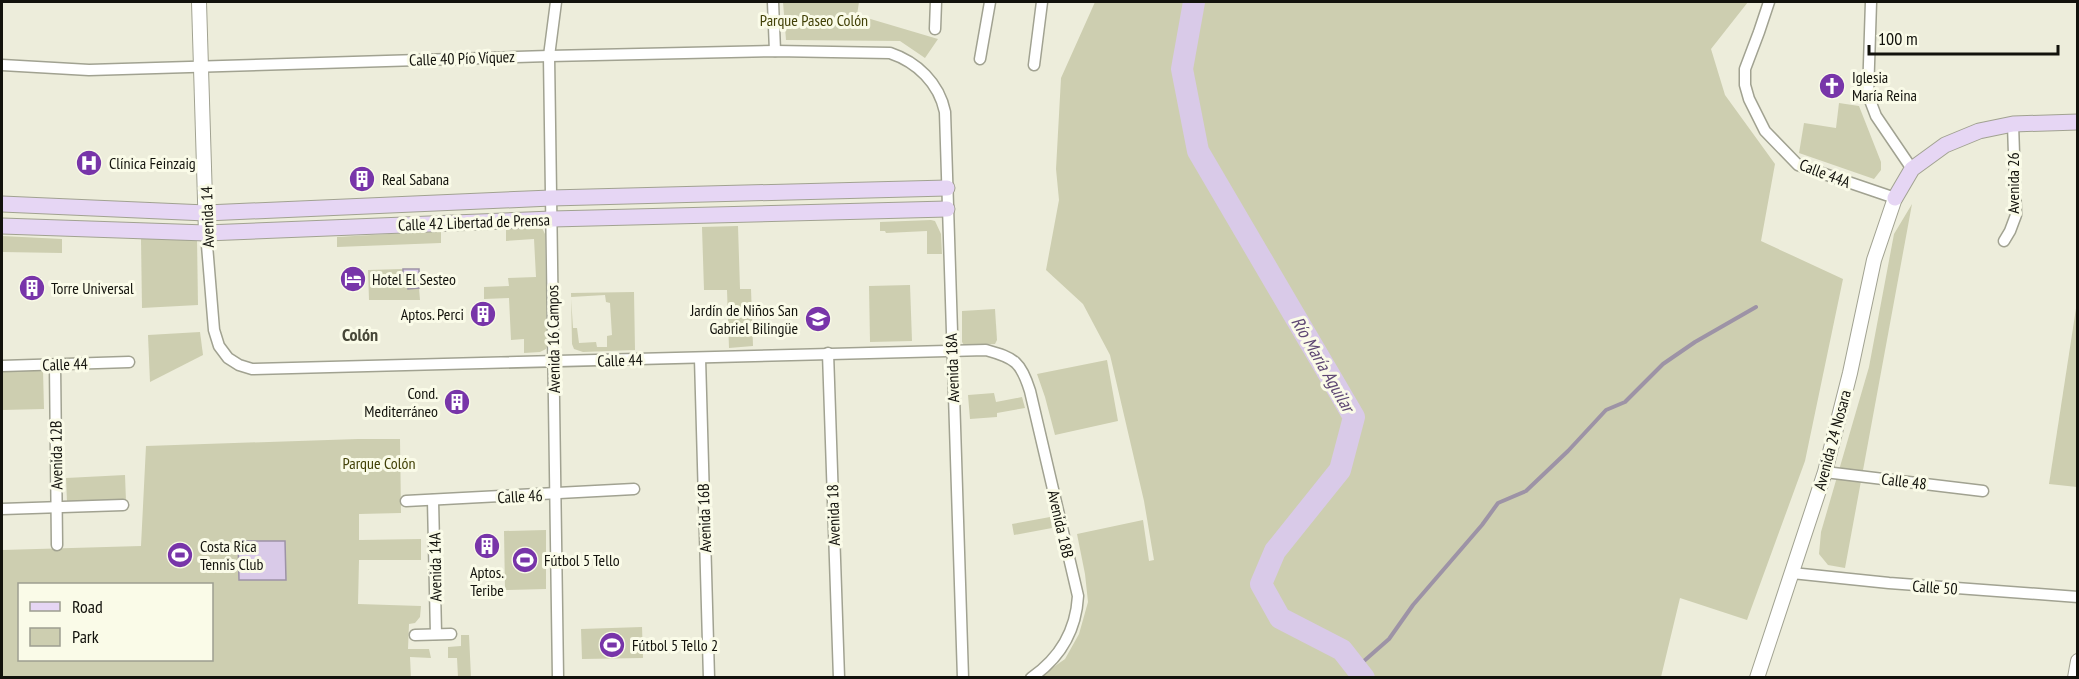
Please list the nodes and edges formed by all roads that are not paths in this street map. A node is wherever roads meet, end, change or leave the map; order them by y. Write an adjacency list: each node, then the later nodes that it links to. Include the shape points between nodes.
1 (199, 2): 14 (street, Avenida 14)
2 (556, 2): 11 (street, Avenida 16 Campos)
3 (773, 2): 10 (street)
4 (936, 2): 9 (street)
5 (990, 2): 12 (street)
6 (1042, 2): 15 (street)
7 (1769, 2): 22 (street, Calle 44A, via 1745,69 1744,84 1765,131 1797,165)
8 (1870, 2): 19 (street, via 1871,107)
9 (935, 29)
10 (775, 51): 11 (street, Calle 40 Pío Víquez); 16 (street, Calle 40 Pío Víquez, via 890,52)
11 (549, 56): 14 (street, Calle 40 Pío Víquez); 21 (street, Avenida 16 Campos)
12 (980, 59)
13 (2, 64): 14 (street, Calle 40 Pío Víquez, via 89,70)
14 (201, 65): 25 (street, Avenida 14)
15 (1034, 65)
16 (919, 68): 20 (street, Avenida 18A, via 943,103)
17 (2078, 122): 18 (main road)
18 (2013, 124): 19 (main road, via 1979,131 1945,145); 29 (street, Avenida 26, via 2016,214)
19 (1912, 169): 22 (main road)
20 (947, 188): 21 (main road, Calle 42 Libertad de Prensa); 24 (street, Avenida 18A)
21 (551, 198): 25 (main road, Calle 42 Libertad de Prensa); 26 (street, Avenida 16 Campos)
22 (1895, 198): 39 (street, Avenida 24 Nosara, via 1874,260)
23 (2, 204): 25 (main road, Calle 42 Libertad de Prensa)
24 (947, 209): 26 (main road, Calle 42 Libertad de Prensa); 30 (street, Avenida 18A)
25 (206, 213): 28 (street, Avenida 14)
26 (552, 219): 28 (main road, Calle 42 Libertad de Prensa); 36 (street, Avenida 16 Campos)
27 (2, 226): 28 (main road, Calle 42 Libertad de Prensa)
28 (206, 233): 32 (street, Avenida 14, via 214,330)
29 (2004, 241)
30 (951, 351): 31 (street, Calle 44); 34 (street, Calle 44, via 986,350); 57 (street, Avenida 18A)
31 (828, 353): 33 (street, Calle 44); 56 (street, Avenida 18)
32 (228, 358): 36 (street, Calle 44, via 252,369)
33 (700, 358): 36 (street, Calle 44); 55 (street, Avenida 16B)
34 (1014, 360): 58 (street, Avenida 18B, via 1030,391 1078,596 1069,636 1045,668)
35 (129, 362): 37 (street, Calle 44)
36 (553, 362): 42 (street, Avenida 16 Campos)
37 (55, 365): 38 (street, Calle 44); 46 (street, Avenida 12B)
38 (2, 366)
39 (1825, 472): 41 (street, Calle 48); 49 (street, Avenida 24 Nosara)
40 (634, 489): 42 (street, Calle 46)
41 (1983, 491)
42 (555, 494): 43 (street, Calle 46); 54 (street, Avenida 16 Campos)
43 (433, 500): 44 (street, Calle 46); 51 (street, Avenida 14A)
44 (406, 501)
45 (123, 505): 46 (street)
46 (57, 507): 47 (street); 48 (street, Avenida 12B)
47 (2, 508)
48 (57, 545)
49 (1792, 573): 50 (street, Calle 50); 59 (street, Avenida 24 Nosara)
50 (2078, 597)
51 (436, 634): 52 (street); 53 (street)
52 (451, 634)
53 (415, 635)
54 (558, 678)
55 (709, 678)
56 (839, 678)
57 (963, 678)
58 (1031, 678)
59 (1757, 678)

